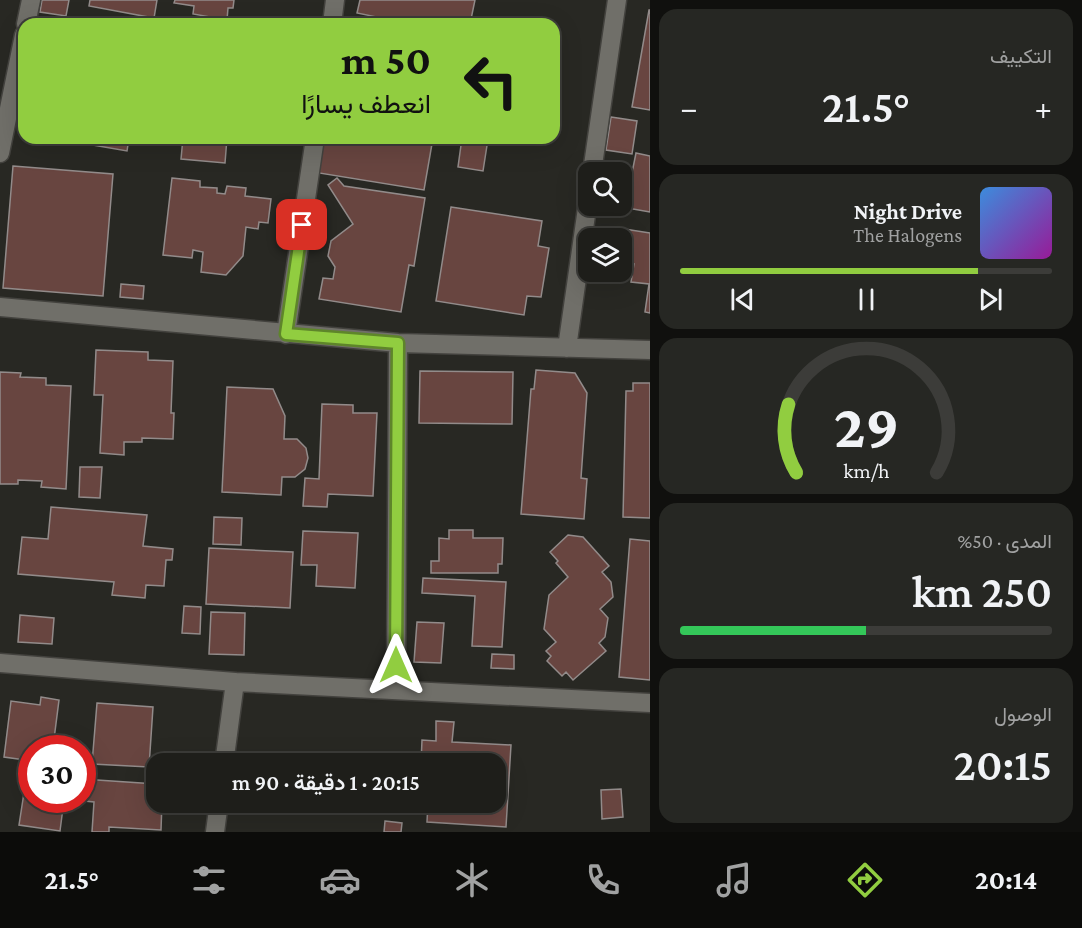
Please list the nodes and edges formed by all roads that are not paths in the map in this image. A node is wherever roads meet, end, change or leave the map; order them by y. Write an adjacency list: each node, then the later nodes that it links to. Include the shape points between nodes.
1 (31, 0): 4 (street)
2 (335, 0): 5 (street)
3 (617, 0): 9 (street)
4 (27, 18)
5 (333, 18)
6 (18, 64): 8 (street)
7 (314, 144): 12 (street)
8 (0, 153)
9 (593, 162)
10 (586, 216): 14 (street)
11 (0, 308): 12 (street)
12 (286, 334): 13 (street)
13 (398, 343): 14 (street); 18 (street)
14 (567, 348): 15 (street)
15 (650, 350)
16 (0, 663): 17 (street)
17 (235, 682): 18 (street); 20 (street)
18 (396, 688): 19 (street)
19 (650, 703)
20 (225, 753)
21 (217, 813): 22 (street)
22 (214, 832)

